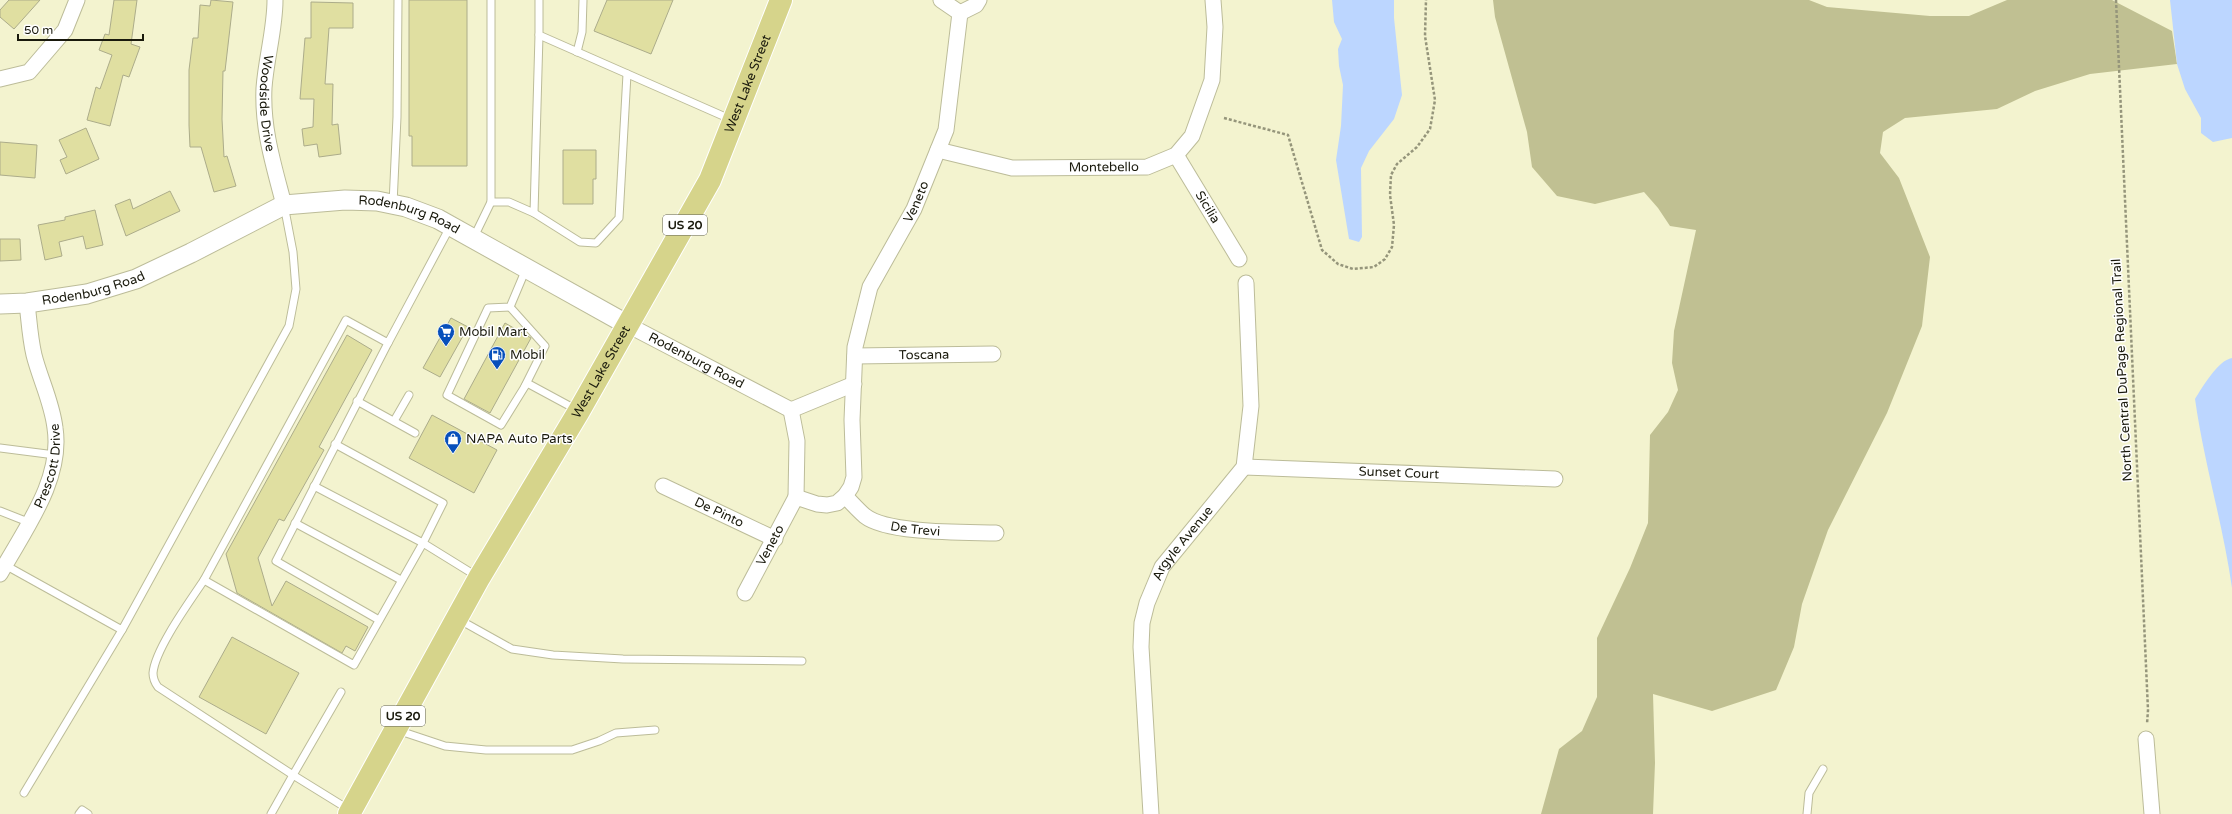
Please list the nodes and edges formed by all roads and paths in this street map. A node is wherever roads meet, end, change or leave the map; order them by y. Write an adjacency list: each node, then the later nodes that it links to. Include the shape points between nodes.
1 (77, 0): 17 (street, via 65,30 29,72)
2 (275, 0): 23 (street, Woodside Drive, via 264,87 264,112 269,146)
3 (398, 0): 24 (lane)
4 (491, 0): 22 (lane)
5 (539, 0): 14 (lane)
6 (583, 0): 15 (lane, via 582,32)
7 (781, 0): 19 (main road, West Lake Street / US 20)
8 (941, 0): 13 (street)
9 (979, 0): 13 (street, via 976,5)
10 (1213, 0): 21 (street, Montebello, via 1215,27 1212,80 1192,136)
11 (1426, 0): 18 (path, via 1425,36 1435,100 1430,129 1417,147 1397,164 1390,175 1394,225 1392,247 1385,260 1374,267 1353,269 1338,264 1322,250 1288,135)
12 (2116, 0): 73 (path, North Central DuPage Regional Trail, via 2148,710)
13 (960, 13): 20 (street, Veneto, via 946,130)
14 (539, 35): 15 (lane); 25 (lane)
15 (577, 52): 16 (lane)
16 (627, 74): 19 (lane); 25 (lane, via 619,218 596,243 580,242)
17 (0, 79)
18 (1224, 118)
19 (733, 121): 34 (main road, West Lake Street / US 20, via 710,180)
20 (938, 150): 21 (street, Montebello, via 1012,168 1148,167); 37 (street, Veneto, via 914,209 870,287)
21 (1176, 155): 28 (street, Sicilia)
22 (490, 202): 25 (lane, via 509,202); 27 (lane)
23 (284, 205): 24 (street, Rodenburg Road, via 345,200 377,201); 31 (street, Rodenburg Road, via 191,254 136,279 87,294); 68 (lane, via 293,252 296,289 289,326)
24 (393, 205): 26 (street, Rodenburg Road, via 406,207)
25 (534, 213)
26 (451, 225): 27 (street, Rodenburg Road); 35 (lane)
27 (474, 237): 29 (street, Rodenburg Road)
28 (1239, 259)
29 (527, 267): 33 (lane); 34 (street, Rodenburg Road)
30 (1246, 283): 49 (street, via 1251,406)
31 (27, 303): 32 (street, Rodenburg Road); 48 (street, Prescott Drive, via 34,355 50,402 55,427)
32 (0, 304)
33 (510, 307): 39 (lane, via 545,346); 39 (lane, via 488,308 447,395 501,425)
34 (628, 325): 42 (street, Rodenburg Road); 43 (main road, West Lake Street / US 20)
35 (388, 343): 41 (lane); 63 (lane, via 346,320)
36 (993, 354): 37 (street, Toscana)
37 (855, 356): 38 (street, Veneto)
38 (854, 384): 42 (street); 53 (street, Veneto, via 854,476)
39 (525, 386): 43 (lane, via 527,383)
40 (409, 395): 44 (lane)
41 (357, 401): 44 (lane); 46 (lane)
42 (791, 410): 54 (street, Veneto, via 797,441)
43 (579, 411): 62 (main road, West Lake Street / US 20)
44 (394, 422): 45 (lane)
45 (414, 433)
46 (335, 444): 51 (lane); 60 (lane, via 443,503)
47 (0, 448): 48 (lane)
48 (55, 455): 56 (street, Prescott Drive, via 49,480)
49 (1244, 467): 50 (street, Sunset Court); 81 (street, Argyle Avenue, via 1168,558 1153,585 1147,603 1142,623 1142,647)
50 (1555, 479)
51 (314, 486): 57 (lane); 60 (lane)
52 (663, 486): 59 (street, De Pinto)
53 (845, 496): 54 (street, via 837,503 827,505); 58 (street, De Trevi, via 866,517 893,526 927,531)
54 (796, 497): 59 (street, Veneto)
55 (0, 511): 56 (lane)
56 (28, 522): 61 (street, Prescott Drive)
57 (295, 524): 64 (lane); 67 (lane, via 276,561)
58 (996, 533)
59 (775, 539): 65 (street, Veneto)
60 (422, 542): 62 (lane); 64 (lane)
61 (2, 569): 68 (lane)
62 (479, 578): 66 (main road, West Lake Street / US 20)
63 (204, 580): 67 (lane, via 354,666); 75 (lane, via 174,627 156,662 153,672 155,682 158,687)
64 (401, 580): 67 (lane)
65 (745, 593)
66 (456, 618): 69 (lane, via 512,649 553,655); 71 (main road, West Lake Street / US 20)
67 (379, 620)
68 (122, 630): 76 (lane)
69 (802, 661)
70 (341, 692): 75 (lane)
71 (395, 730): 72 (lane, via 446,746 486,750 572,750 616,733); 77 (main road, West Lake Street / US 20)
72 (655, 730)
73 (2146, 739): 83 (street)
74 (1823, 769): 82 (lane, via 1809,793)
75 (292, 775): 77 (lane); 80 (lane)
76 (24, 793)
77 (350, 812)
78 (79, 814): 79 (lane, via 82,810)
79 (88, 814)
80 (271, 814)
81 (1151, 814)
82 (1806, 814)
83 (2152, 814)

